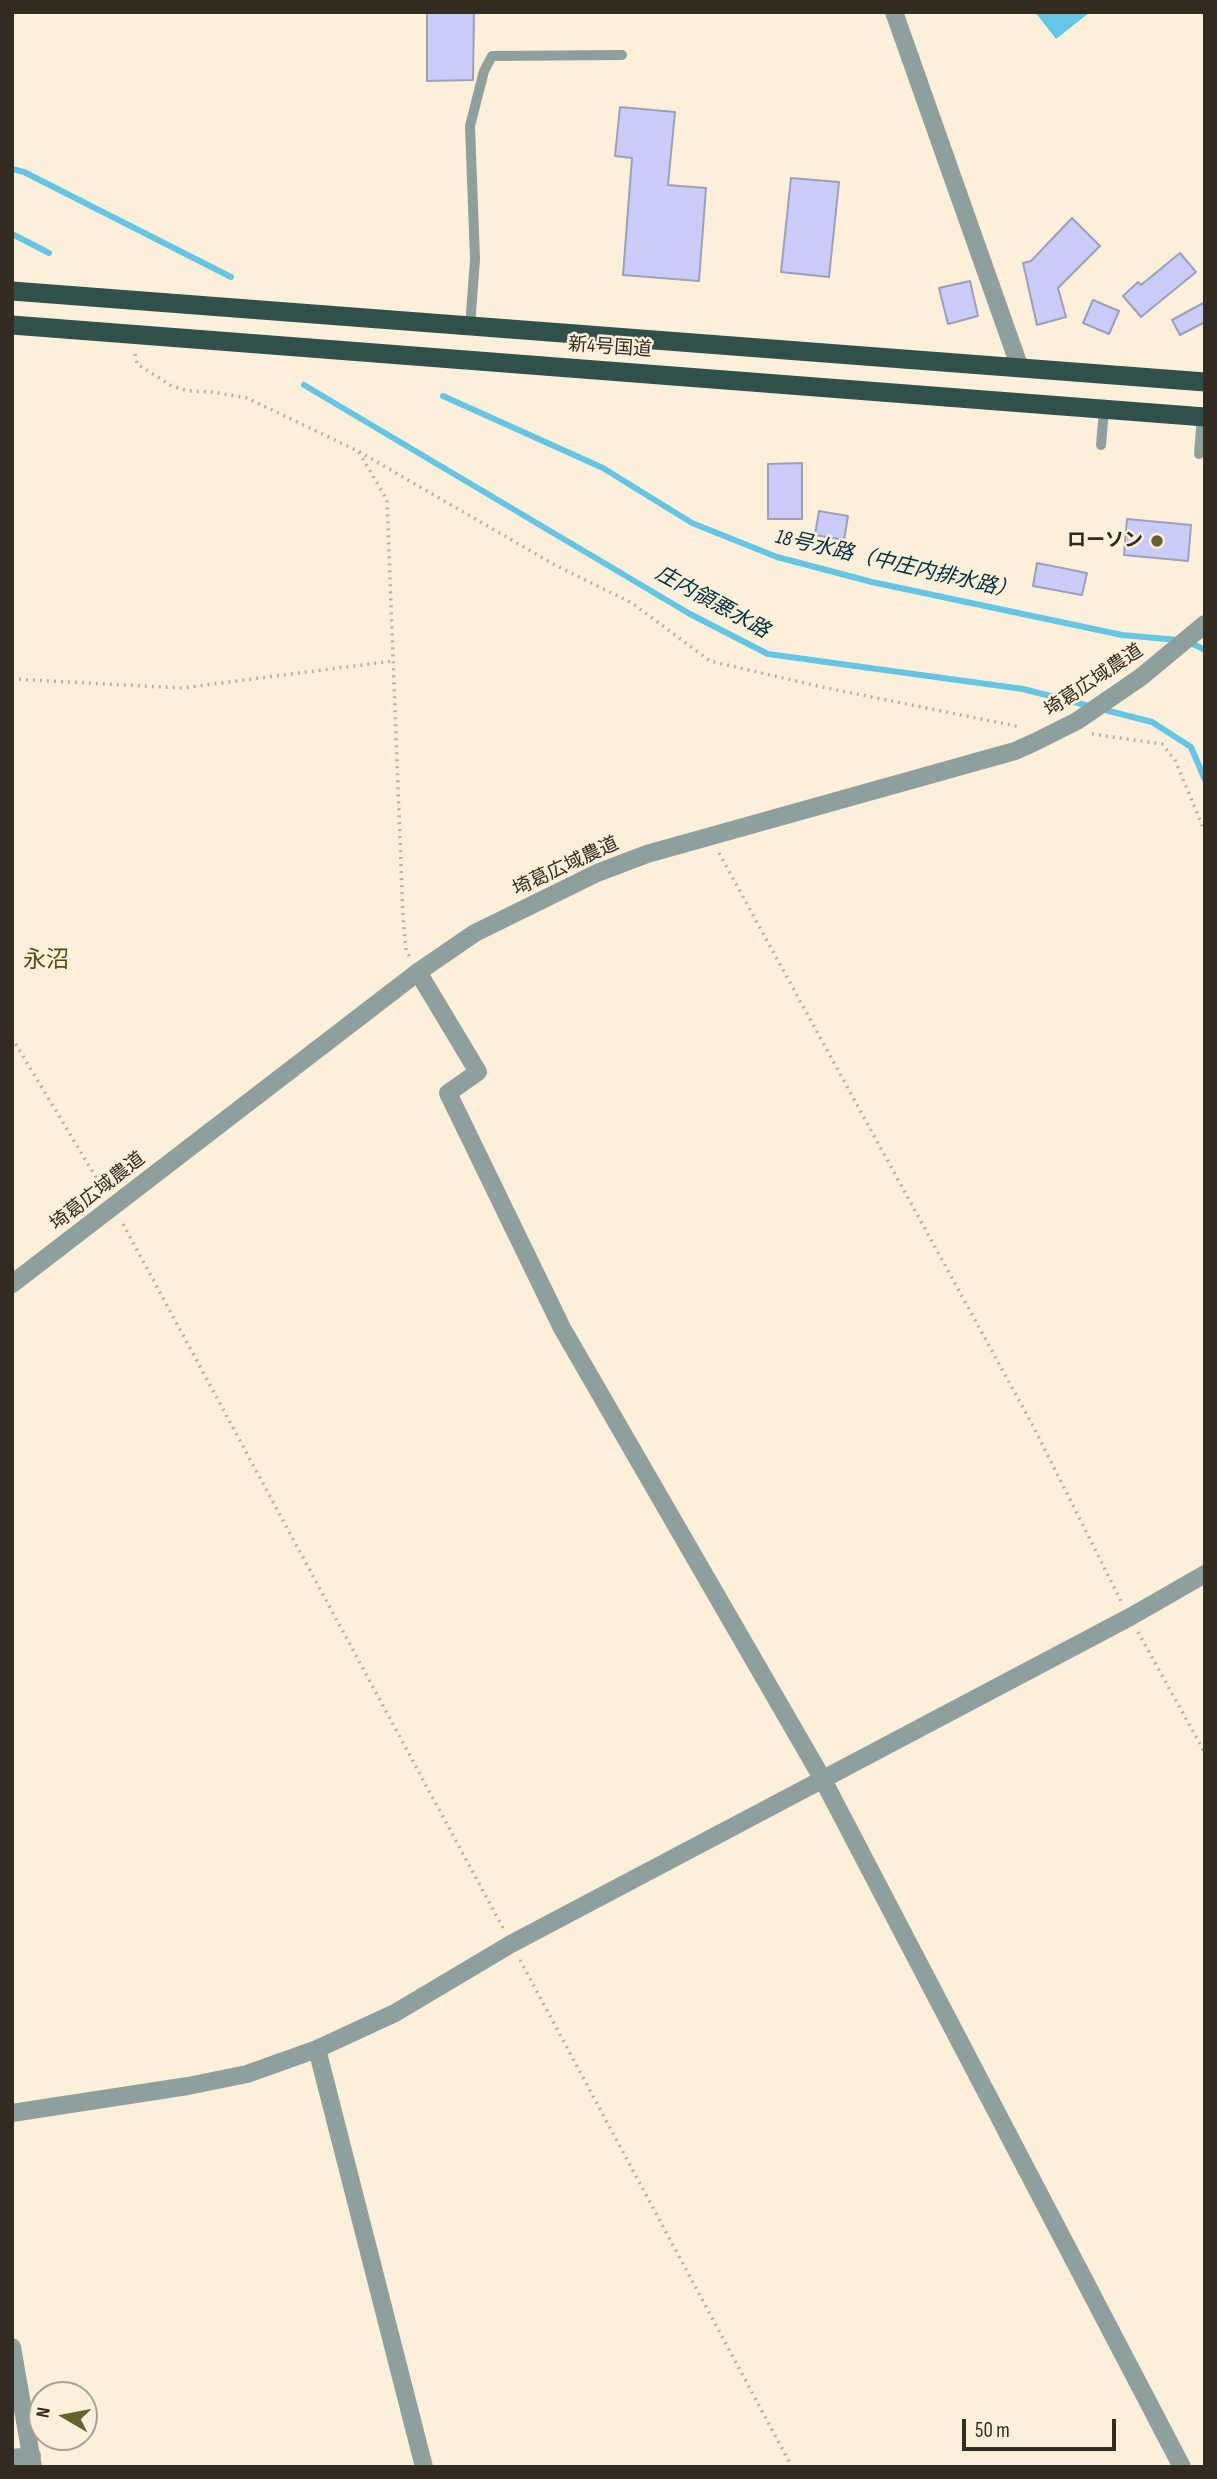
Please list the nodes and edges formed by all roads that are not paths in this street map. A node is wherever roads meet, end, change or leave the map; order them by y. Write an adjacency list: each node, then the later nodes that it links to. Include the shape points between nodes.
1 (894, 12): 6 (street)
2 (622, 55): 5 (lane, via 492,56 488,63 470,126 475,259)
3 (12, 291): 5 (highway, 新4号国道)
4 (12, 325): 8 (highway, 新4号国道)
5 (470, 327): 6 (highway, 新4号国道)
6 (1020, 368): 7 (highway, 新4号国道)
7 (1205, 382)
8 (1104, 410): 9 (highway, 新4号国道); 10 (lane)
9 (1203, 416): 11 (lane)
10 (1101, 445)
11 (1199, 454)
12 (1203, 626): 13 (street, 埼葛広域農道, via 1072,724 1015,751 647,854 597,873 475,933)
13 (418, 972): 14 (street, 埼葛広域農道); 16 (street, via 478,1072 448,1093 562,1328)
14 (12, 1284)
15 (1205, 1574): 16 (street)
16 (822, 1778): 17 (street, via 511,1944 395,2013); 23 (street)
17 (317, 2049): 18 (street, via 247,2074); 22 (street)
18 (12, 2113)
19 (12, 2347): 21 (street)
20 (12, 2458): 21 (street)
21 (33, 2461)
22 (424, 2467)
23 (1182, 2467)

